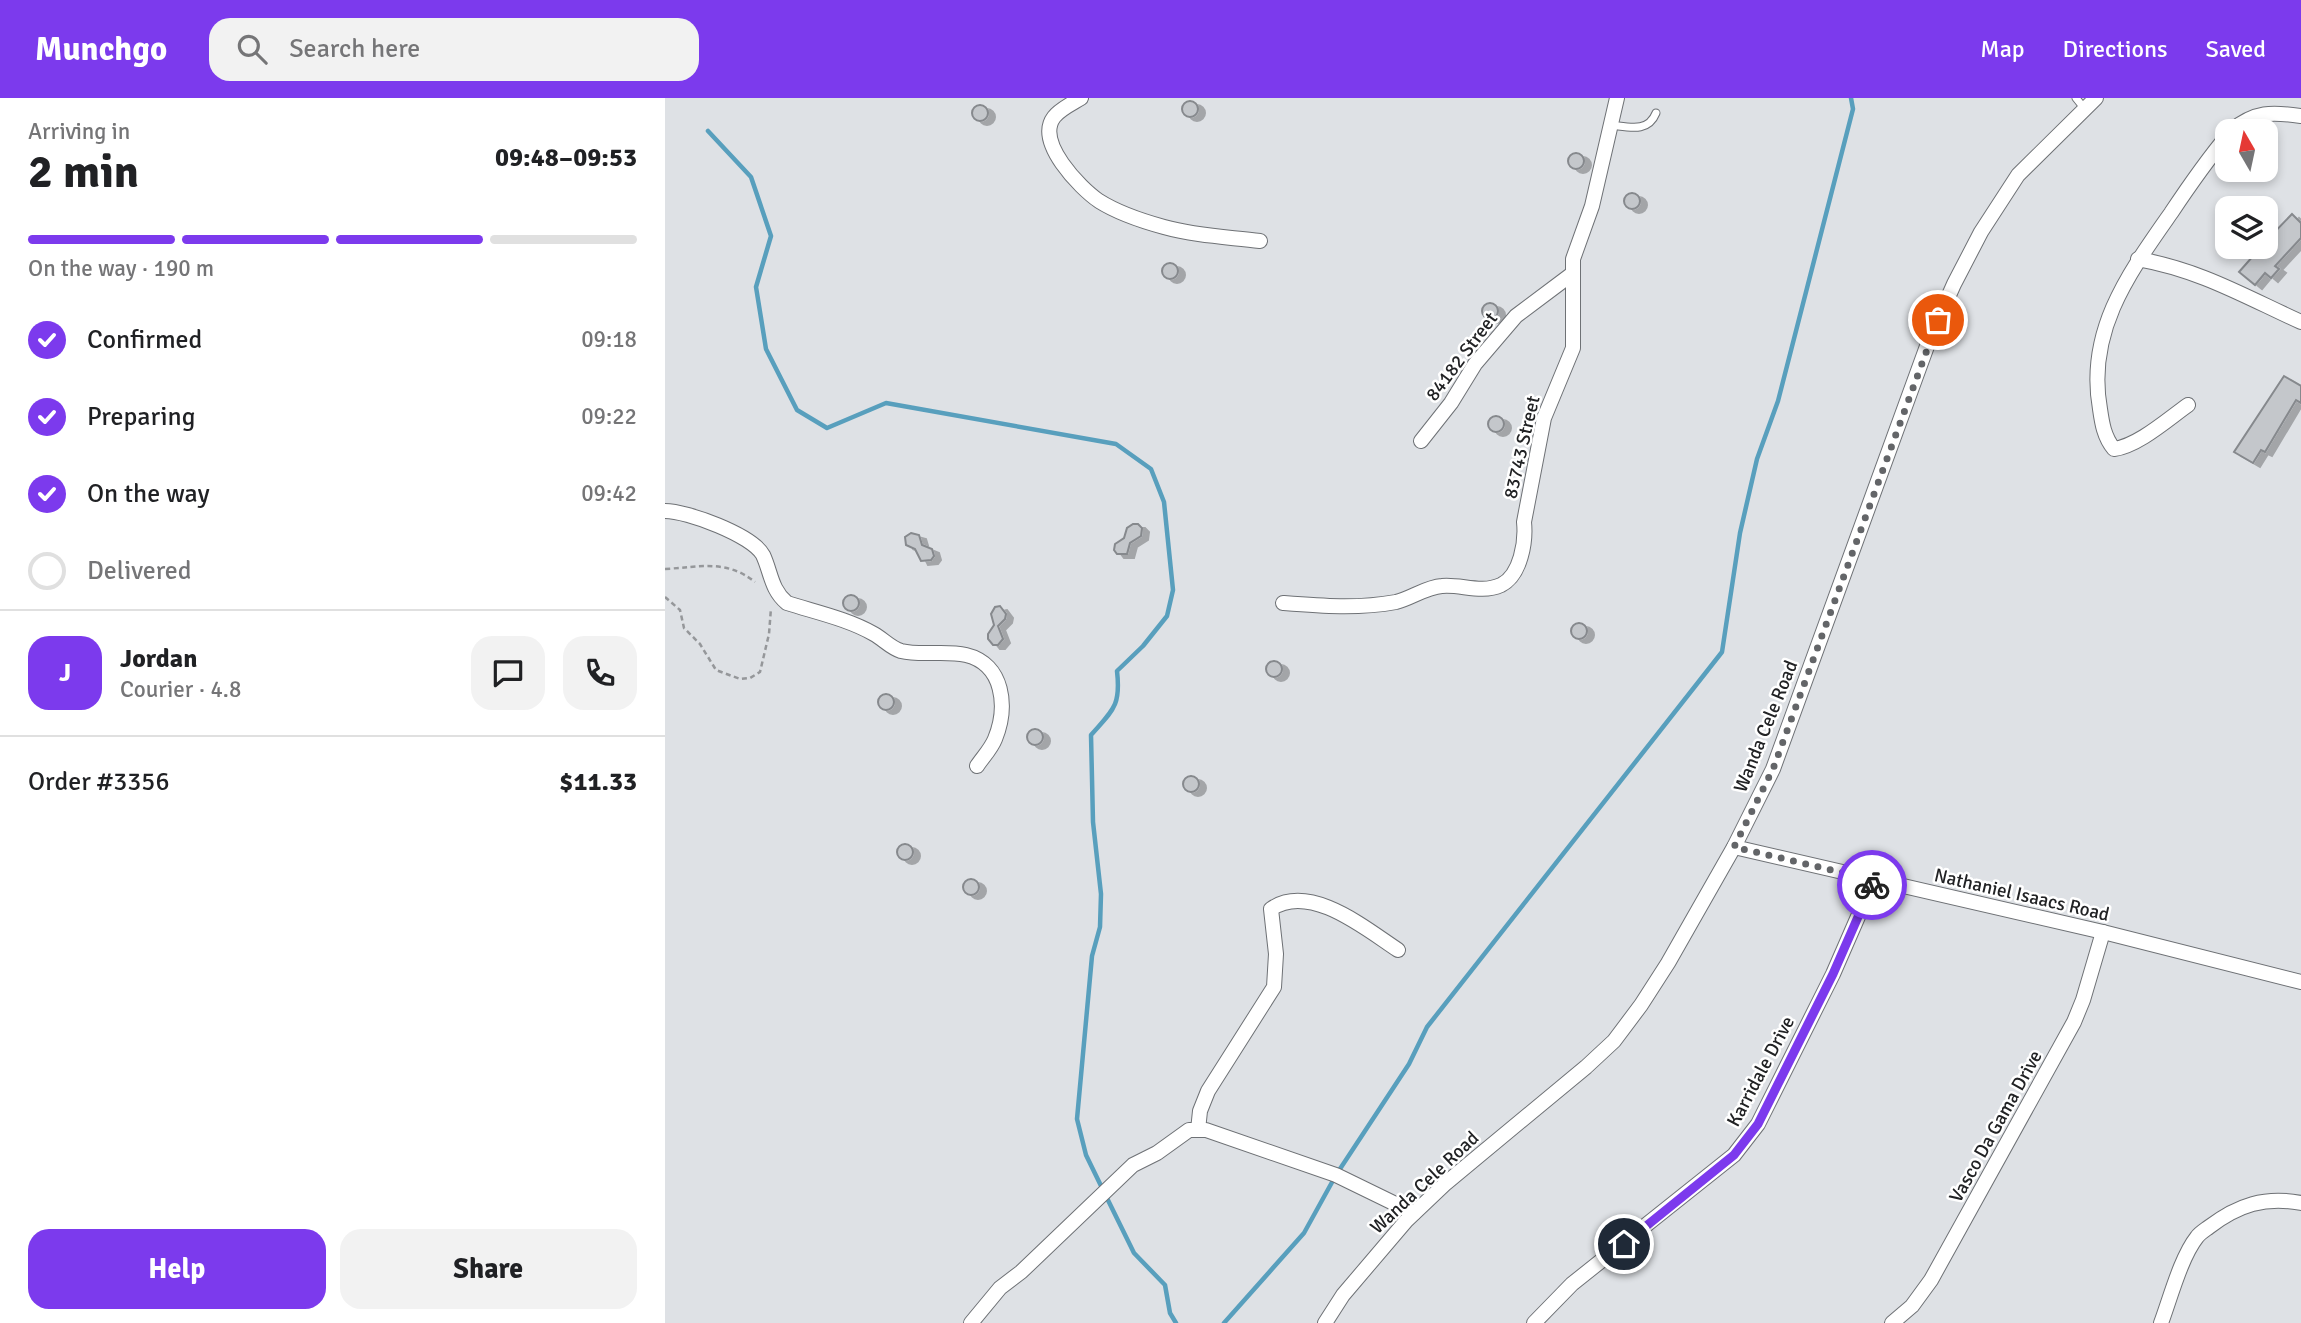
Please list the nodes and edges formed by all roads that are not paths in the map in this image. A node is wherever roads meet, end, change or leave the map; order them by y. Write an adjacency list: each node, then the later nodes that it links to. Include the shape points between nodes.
1 (1081, 98): 10 (street, via 1054,117 1052,141 1055,155 1098,200 1164,227)
2 (1617, 98): 8 (street, 83743 Street)
3 (2096, 98): 4 (street, Wanda Cele Road)
4 (2080, 103): 19 (street, Wanda Cele Road, via 2018,175 1954,284 1930,338 1773,769)
5 (1656, 113): 8 (lane, via 1641,128)
6 (2301, 116): 7 (street, via 2261,114)
7 (2248, 119)
8 (1611, 125): 12 (street, 83743 Street)
9 (2215, 150): 11 (street)
10 (1260, 240)
11 (2138, 259): 13 (street, via 2188,270); 14 (street, via 2117,294 2102,341 2098,398 2108,442 2114,449 2123,448)
12 (1571, 274): 15 (street, 84182 Street, via 1516,316 1475,364); 17 (street, 83743 Street, via 1573,348 1544,418 1525,537 1520,558 1506,581 1489,588 1436,587 1377,605)
13 (2301, 322)
14 (2188, 405)
15 (1421, 441)
16 (665, 511): 18 (street, via 677,511 756,546 778,596 787,603 858,627 898,650 965,654 991,668 1000,691 1000,722)
17 (1283, 603)
18 (977, 766)
19 (1734, 847): 20 (street, Nathaniel Isaacs Road); 26 (street, Wanda Cele Road, via 1668,963 1614,1041)
20 (1874, 880): 21 (street, Nathaniel Isaacs Road); 29 (street, Karridale Drive, via 1772,1097 1734,1155 1572,1284)
21 (2103, 932): 23 (street, Nathaniel Isaacs Road); 30 (street, Vasco Da Gama Drive, via 2074,1022 1931,1280)
22 (1398, 950): 24 (street, via 1336,910 1312,902 1278,904 1271,909 1274,987 1208,1091 1199,1111)
23 (2301, 982)
24 (1198, 1130): 26 (street, via 1336,1175); 27 (street, via 1189,1130 1133,1165 1000,1288)
25 (2301, 1203): 31 (street, via 2281,1199 2251,1203 2223,1216 2197,1236)
26 (1414, 1213): 28 (street, Wanda Cele Road, via 1350,1286)
27 (971, 1323)
28 (1325, 1323)
29 (1534, 1323)
30 (1892, 1323)
31 (2161, 1323)

